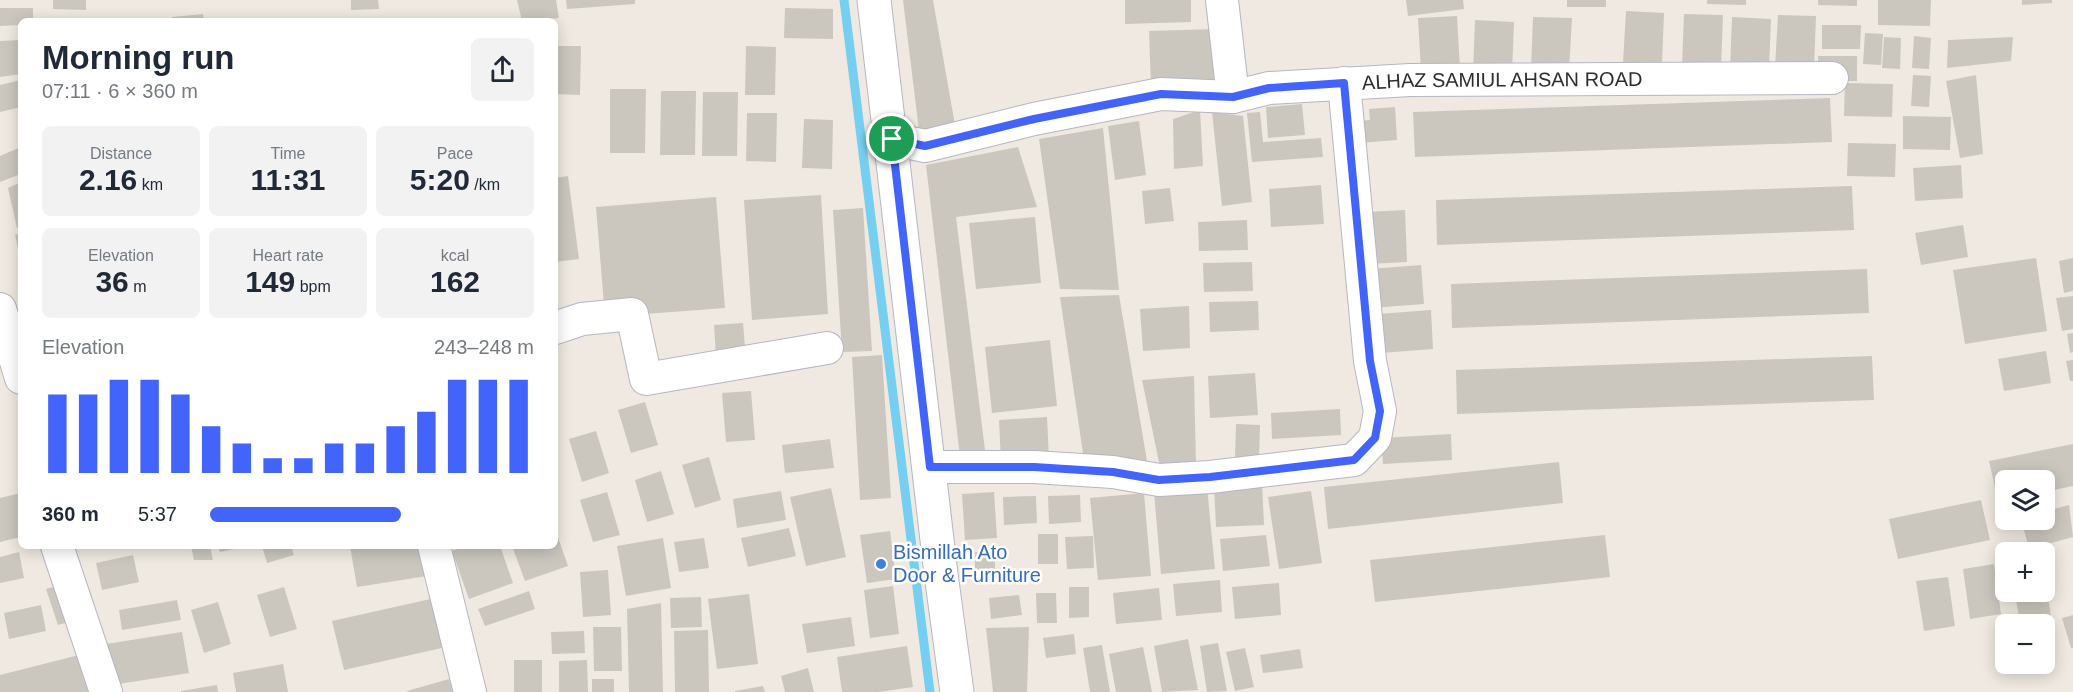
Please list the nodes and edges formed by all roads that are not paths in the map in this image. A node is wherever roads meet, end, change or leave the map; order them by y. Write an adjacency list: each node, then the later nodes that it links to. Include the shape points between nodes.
1 (874, 0): 6 (main road)
2 (1222, 0): 5 (street)
3 (1832, 78): 4 (street, ALHAZ SAMIUL AHSAN ROAD)
4 (1344, 83): 5 (street, ALHAZ SAMIUL AHSAN ROAD, via 1269,88); 11 (street, via 1370,361 1380,411 1375,438 1354,460 1159,480 1113,472 1034,467)
5 (1233, 97): 6 (street, ALHAZ SAMIUL AHSAN ROAD, via 1161,94 925,146)
6 (892, 139): 11 (main road)
7 (0, 310): 10 (street)
8 (558, 327): 9 (street, via 582,319 632,314 646,380)
9 (826, 348)
10 (18, 368)
11 (930, 467): 16 (main road)
12 (58, 549): 14 (street)
13 (435, 549): 15 (street)
14 (106, 692)
15 (470, 692)
16 (957, 692)

